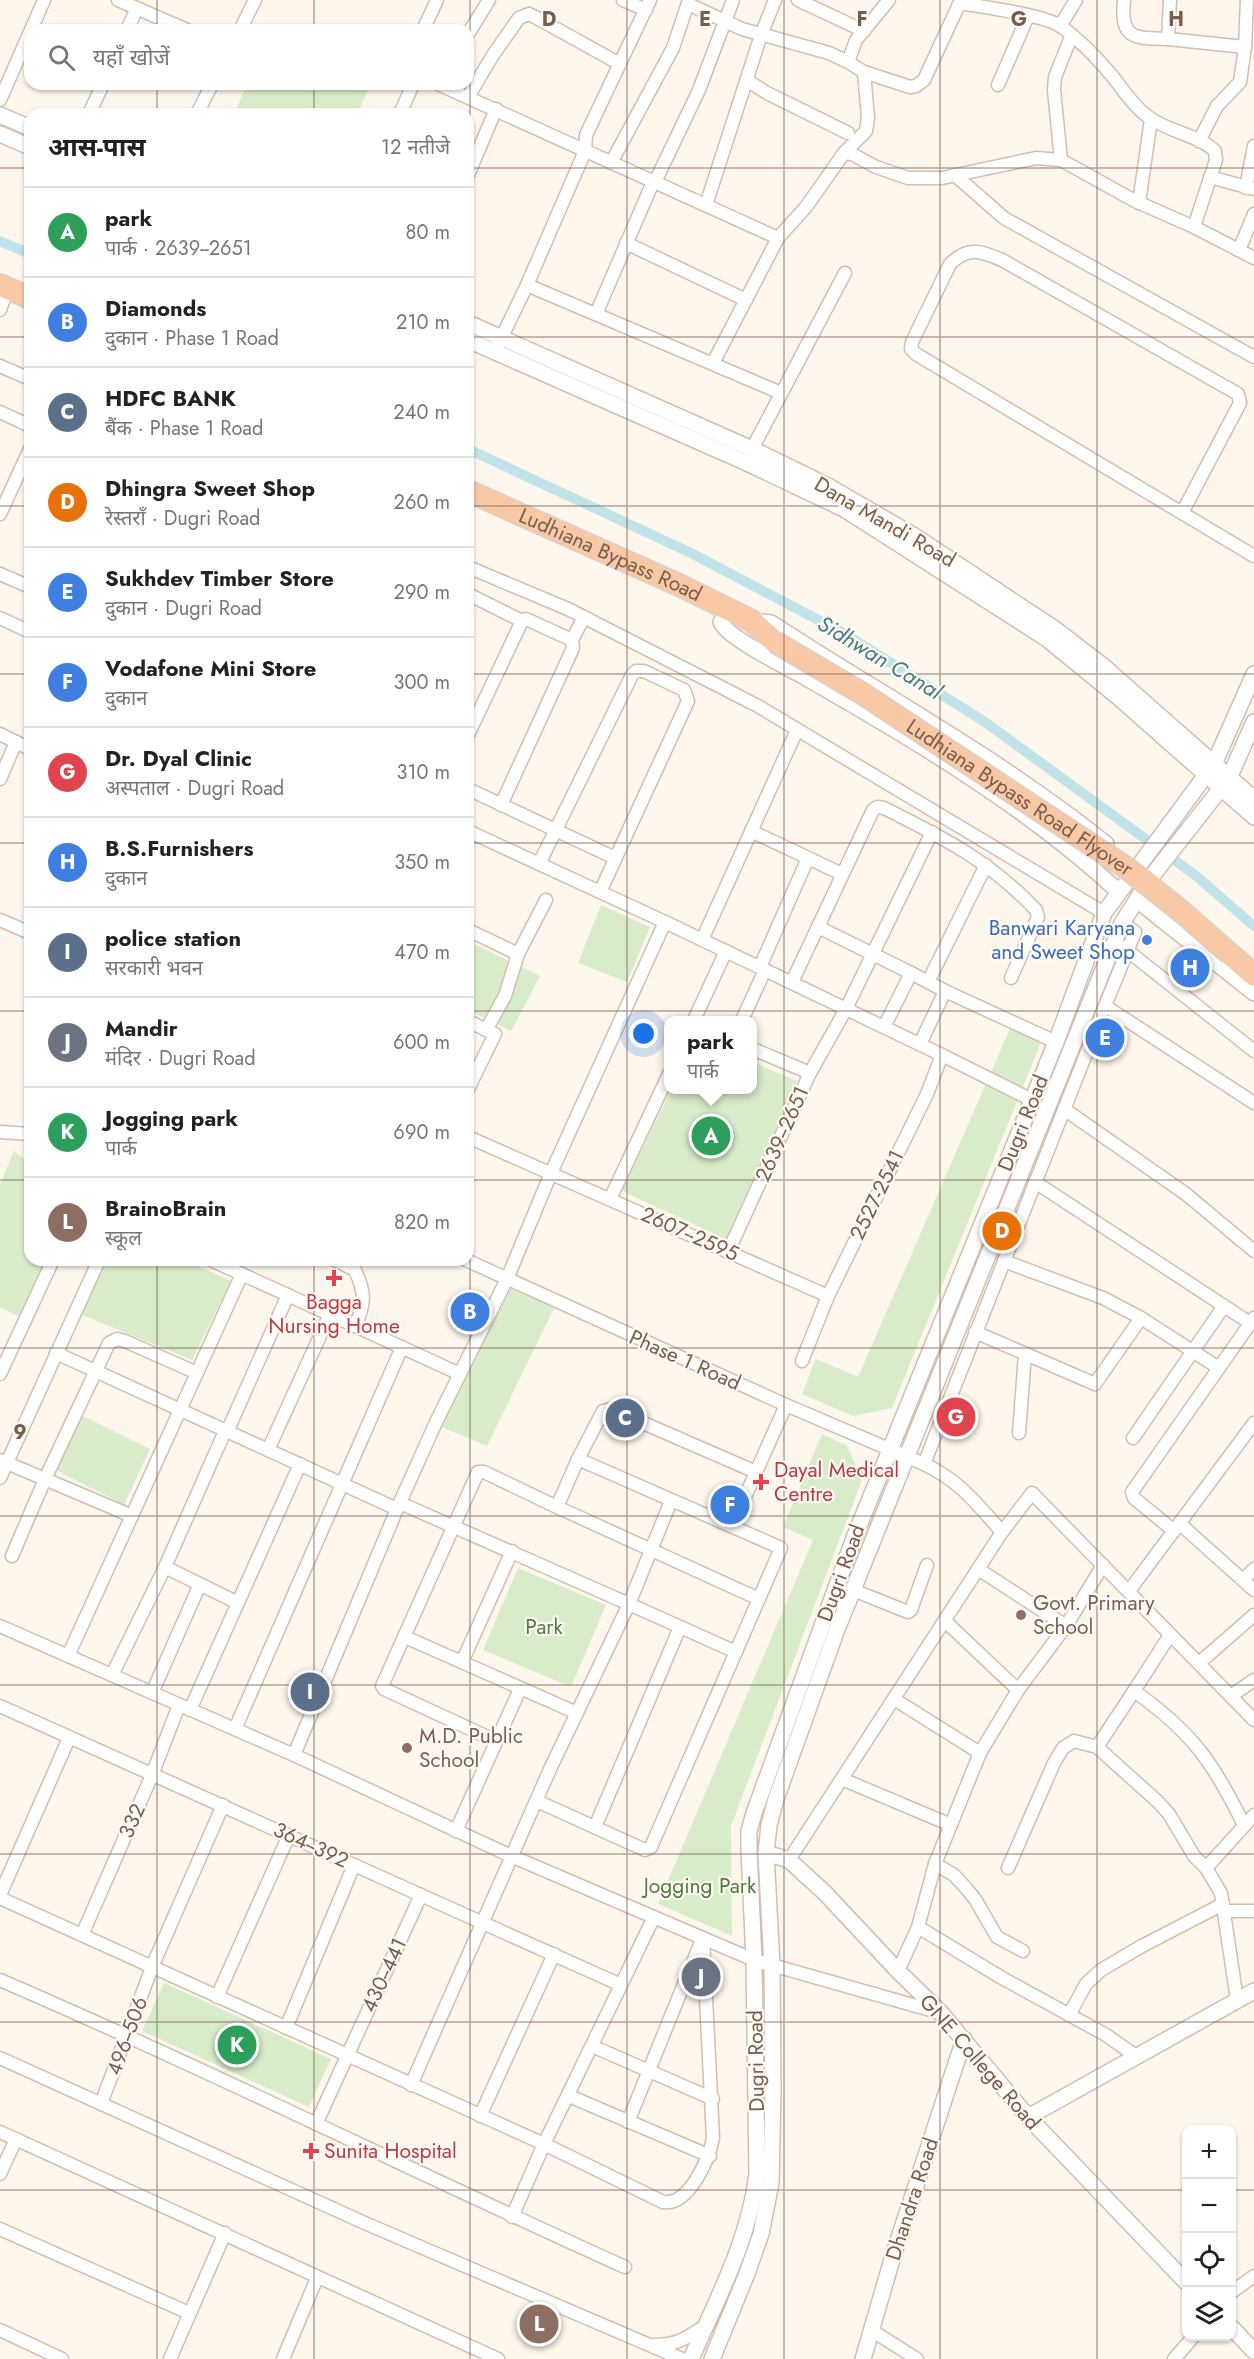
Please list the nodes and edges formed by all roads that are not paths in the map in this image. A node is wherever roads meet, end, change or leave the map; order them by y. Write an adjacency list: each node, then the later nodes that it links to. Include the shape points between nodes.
1 (44, 0): 21 (street)
2 (118, 0): 18 (street)
3 (255, 0): 24 (street)
4 (437, 0): 25 (street)
5 (489, 0): 26 (street)
6 (622, 0): 17 (street)
7 (733, 0): 20 (street)
8 (775, 0): 29 (street)
9 (889, 0): 28 (street)
10 (1076, 0): 27 (street)
11 (1124, 0): 31 (street, via 1122,20 1128,31 1138,38)
12 (1170, 0): 31 (street)
13 (1247, 0): 33 (street)
14 (960, 1): 19 (street); 36 (street, via 931,68 916,86)
15 (689, 2): 20 (street); 63 (street, via 673,48)
16 (805, 2): 28 (street)
17 (648, 5): 35 (street)
18 (137, 8): 22 (street); 23 (street)
19 (1028, 16): 27 (street); 38 (street)
20 (725, 20): 29 (street); 66 (street, via 699,90)
21 (34, 24)
22 (130, 24)
23 (173, 24)
24 (243, 24)
25 (426, 24)
26 (474, 24)
27 (1060, 26): 30 (street)
28 (864, 31): 34 (street)
29 (761, 35): 34 (street); 37 (street)
30 (1071, 37): 52 (street, via 1107,70); 61 (street, via 1055,77)
31 (1168, 39): 33 (street)
32 (24, 47): 46 (street)
33 (1245, 47): 56 (street, via 1240,82 1217,106)
34 (848, 62): 36 (street)
35 (620, 64): 39 (street, via 525,15 519,18); 59 (street, via 586,135)
36 (864, 72): 60 (street, via 866,131)
37 (748, 81): 54 (street); 69 (street)
38 (998, 85)
39 (474, 87)
40 (100, 90): 47 (street)
41 (209, 90): 48 (street)
42 (410, 90): 49 (street)
43 (452, 90): 45 (street)
44 (472, 90): 45 (street)
45 (468, 97): 50 (street)
46 (0, 100)
47 (92, 108)
48 (201, 108)
49 (403, 108)
50 (496, 109): 59 (street); 62 (street)
51 (0, 115): 53 (street)
52 (1151, 120): 56 (street); 68 (street)
53 (24, 125)
54 (848, 133)
55 (0, 134): 57 (street)
56 (1199, 141): 65 (street, via 1215,151)
57 (24, 144)
58 (1254, 146): 67 (street)
59 (585, 151): 63 (street); 77 (street)
60 (844, 153): 64 (street, via 908,178); 72 (street, via 806,207)
61 (1061, 160): 64 (street, via 1035,158); 68 (street)
62 (474, 161)
63 (611, 163): 66 (street)
64 (955, 175): 86 (street, via 1004,218)
65 (1210, 177): 67 (street); 71 (street)
66 (654, 182): 69 (street); 73 (street)
67 (1250, 188)
68 (1139, 203): 71 (street)
69 (706, 205): 72 (street)
70 (1254, 214): 74 (street)
71 (1194, 227): 74 (street)
72 (778, 237): 80 (street)
73 (627, 243): 80 (street); 82 (street)
74 (1239, 250): 75 (street)
75 (1254, 258)
76 (845, 273): 90 (street)
77 (527, 285): 82 (street); 85 (street)
78 (1, 298): 79 (highway); 81 (highway)
79 (24, 298)
80 (746, 300): 87 (street)
81 (24, 308)
82 (596, 314): 87 (street)
83 (474, 327): 85 (street, Dana Mandi Road)
84 (474, 341): 85 (street)
85 (499, 345): 93 (street, Dana Mandi Road); 121 (street, via 844,509 1047,639)
86 (1254, 357)
87 (713, 363): 90 (street)
88 (0, 366): 89 (street)
89 (24, 376)
90 (781, 393): 93 (street)
91 (0, 412): 92 (street)
92 (24, 423)
93 (752, 449): 121 (street, Dana Mandi Road, via 828,486 916,537 1026,609 1103,666)
94 (24, 462): 98 (street)
95 (474, 493): 107 (highway, Ludhiana Bypass Road)
96 (474, 506): 108 (highway, Ludhiana Bypass Road, via 674,595)
97 (1182, 513): 97 (street, via 911,349 950,264 960,255 982,252 1002,260 1238,394 1240,403); 99 (street)
98 (0, 514)
99 (1254, 556)
100 (474, 570): 105 (street)
101 (0, 574): 102 (street)
102 (24, 584)
103 (474, 597): 106 (street)
104 (0, 618): 109 (street)
105 (584, 618): 110 (street); 112 (street)
106 (522, 621): 110 (street, via 526,619); 115 (street)
107 (752, 621): 111 (highway, Ludhiana Bypass Road Flyover); 136 (street, via 771,623 919,714 1076,820)
108 (721, 622): 111 (highway, Ludhiana Bypass Road Flyover, via 750,636); 139 (street, via 723,628 746,644 864,710 950,765 1065,845)
109 (24, 629)
110 (572, 640): 126 (street, via 573,648)
111 (772, 640): 159 (highway, Ludhiana Bypass Road Flyover, bridge, via 862,694 1128,870)
112 (695, 674): 114 (street); 117 (street)
113 (1254, 674): 121 (street, Dugri Road)
114 (686, 694): 128 (street, via 644,671 632,675); 132 (street, via 687,701)
115 (474, 722)
116 (1254, 722): 123 (street, Dugri Road)
117 (797, 730): 129 (street); 143 (street)
118 (0, 734): 119 (street)
119 (16, 742): 120 (street); 122 (street)
120 (24, 746)
121 (1210, 770): 123 (street, Dana Mandi Road); 136 (street, Dugri Road)
122 (0, 779)
123 (1225, 784): 125 (street, Dana Mandi Road); 127 (street); 138 (street, Dugri Road)
124 (474, 792): 126 (street)
125 (1254, 799)
126 (501, 804): 128 (street)
127 (1254, 818)
128 (557, 831): 132 (street); 134 (street)
129 (751, 831): 133 (street); 150 (street)
130 (932, 832): 135 (street); 137 (street, via 884,808 874,808); 155 (street)
131 (474, 834): 134 (street)
132 (615, 858): 140 (street)
133 (808, 858): 137 (street); 157 (street)
134 (539, 864): 140 (street)
135 (986, 865): 160 (street, via 1032,906 1038,917); 162 (street)
136 (1137, 867): 138 (street); 139 (street, Dugri Road)
137 (842, 874): 147 (street)
138 (1151, 878): 142 (street, Dugri Road); 156 (street)
139 (1118, 891): 143 (street, Dugri Road)
140 (600, 892): 145 (street)
141 (546, 900): 154 (street)
142 (1137, 900): 146 (street, Dugri Road); 164 (street)
143 (1104, 913): 172 (street, Dugri Road)
144 (0, 920): 148 (street)
145 (665, 922): 150 (street); 186 (street)
146 (1122, 923): 151 (street, Dugri Road); 153 (street, via 1135,932)
147 (818, 927): 155 (street); 161 (street)
148 (24, 930)
149 (474, 933): 154 (street)
150 (702, 939): 152 (street)
151 (1115, 941): 153 (street); 225 (street, Dugri Road)
152 (726, 951): 157 (street); 167 (street)
153 (1128, 951): 165 (street); 175 (street)
154 (518, 954): 171 (street)
155 (873, 954): 158 (street); 166 (street)
156 (1254, 963)
157 (763, 968): 161 (street); 168 (street)
158 (911, 973): 162 (street); 170 (street)
159 (1254, 975)
160 (1011, 978)
161 (792, 982): 166 (street)
162 (928, 982): 163 (street)
163 (945, 991): 172 (street); 173 (street)
164 (1254, 993)
165 (1105, 1006): 180 (street); 182 (street)
166 (846, 1009): 170 (street); 177 (street)
167 (696, 1016)
168 (744, 1016)
169 (474, 1024): 171 (street)
170 (884, 1027): 173 (street)
171 (491, 1032): 178 (street)
172 (1056, 1042): 181 (street, Dugri Road)
173 (920, 1044): 176 (street)
174 (757, 1051): 177 (street, 2639--2651)
175 (1254, 1051)
176 (942, 1054): 181 (street); 200 (street, 2527-2541, via 927,1094)
177 (810, 1073): 190 (street, 2639--2651)
178 (474, 1074)
179 (664, 1085): 188 (street)
180 (1253, 1098)
181 (1032, 1100): 224 (street, Dugri Road)
182 (1064, 1109): 187 (street); 189 (street, via 1186,1194)
183 (24, 1134): 184 (street)
184 (2, 1136)
185 (474, 1140): 186 (street, 2607--2595)
186 (551, 1173): 188 (street, 2607--2595); 198 (street)
187 (1035, 1182): 191 (street); 201 (street)
188 (610, 1199): 190 (street, 2607--2595)
189 (1254, 1251)
190 (728, 1252): 200 (street, 2607--2595)
191 (1004, 1261): 203 (street); 206 (street)
192 (474, 1264): 198 (street, Phase 1 Road)
193 (50, 1266): 215 (street)
194 (96, 1266): 209 (street)
195 (224, 1266): 197 (street)
196 (347, 1266): 205 (street, via 355,1270 363,1287 363,1309)
197 (242, 1274): 199 (street); 214 (street)
198 (507, 1279): 216 (street); 217 (street, Phase 1 Road)
199 (288, 1295): 202 (street); 220 (street)
200 (828, 1296): 211 (street, 2527-2541)
201 (1224, 1306): 204 (street); 208 (street)
202 (330, 1314): 205 (street); 223 (street)
203 (1141, 1318): 208 (street); 210 (street, via 1095,1384)
204 (1252, 1320): 212 (street)
205 (355, 1326): 207 (street)
206 (975, 1332): 210 (street); 229 (street)
207 (402, 1347): 216 (street); 233 (street)
208 (1193, 1351): 212 (street); 222 (street)
209 (56, 1353): 213 (street); 227 (street)
210 (1025, 1354): 221 (street)
211 (802, 1361)
212 (1219, 1368): 240 (street, via 1132,1492 1134,1498)
213 (94, 1371): 214 (street, via 109,1343 117,1340); 218 (street); 232 (street)
214 (197, 1373): 218 (street)
215 (0, 1374)
216 (460, 1374): 235 (street)
217 (786, 1405): 224 (street, Phase 1 Road); 230 (street)
218 (180, 1411): 220 (street); 237 (street)
219 (1254, 1423): 240 (street)
220 (226, 1431): 223 (street); 247 (street)
221 (1019, 1433)
222 (1133, 1438)
223 (268, 1450): 228 (street)
224 (890, 1450): 225 (street, Phase 1 Road); 315 (street, Dugri Road, via 854,1538 749,1831)
225 (906, 1457): 229 (street, Phase 1 Road); 252 (street, Dugri Road)
226 (578, 1459): 230 (street, via 603,1411 611,1409); 234 (street); 236 (street)
227 (3, 1461): 231 (street); 232 (street)
228 (300, 1464): 233 (street); 256 (street, 332)
229 (924, 1464): 241 (street, Phase 1 Road, via 959,1484)
230 (756, 1472): 238 (street)
231 (0, 1478)
232 (45, 1479): 237 (street); 244 (street)
233 (342, 1483): 235 (street); 281 (street)
234 (671, 1501): 238 (street); 243 (street)
235 (399, 1506): 239 (street); 286 (street)
236 (557, 1507): 239 (street, via 481,1471); 243 (street)
237 (132, 1516): 266 (street)
238 (732, 1526): 255 (street, via 781,1548)
239 (455, 1527): 242 (street); 264 (street)
240 (1177, 1528): 250 (street); 254 (street)
241 (1002, 1532): 246 (street, via 1032,1493); 248 (street)
242 (512, 1551): 257 (street); 267 (street)
243 (651, 1551): 255 (street); 257 (street)
244 (12, 1556)
245 (927, 1565): 252 (street, via 908,1612)
246 (1103, 1565): 254 (street); 261 (street)
247 (165, 1567): 251 (street); 269 (street)
248 (978, 1569): 259 (street); 261 (street)
249 (1254, 1569): 250 (street)
250 (1244, 1579): 253 (street)
251 (200, 1584): 256 (street); 274 (street)
252 (853, 1590): 297 (street, Dugri Road, via 776,1799)
253 (1254, 1590)
254 (1129, 1591): 263 (street)
255 (759, 1599): 265 (street)
256 (238, 1603): 278 (street, 332)
257 (629, 1604): 262 (street); 279 (street)
258 (1254, 1615): 268 (street)
259 (945, 1621): 272 (street); 276 (street)
260 (0, 1626): 266 (street)
261 (1066, 1626): 272 (street)
262 (680, 1627): 265 (street); 294 (street)
263 (1170, 1635): 268 (street); 273 (street)
264 (405, 1637): 267 (street); 283 (street, via 383,1688)
265 (736, 1652): 294 (street, via 651,1847 645,1850)
266 (68, 1656): 269 (street)
267 (462, 1662): 271 (street)
268 (1199, 1663): 275 (street)
269 (112, 1675): 274 (street)
270 (1254, 1680): 275 (street)
271 (520, 1689): 279 (street); 283 (street)
272 (1018, 1690): 285 (street)
273 (1134, 1691): 284 (street); 293 (street, via 1187,1733 1223,1781)
274 (152, 1693): 278 (street)
275 (1231, 1696): 280 (street)
276 (894, 1699): 285 (street); 288 (street)
277 (0, 1706): 282 (street, 364--392)
278 (185, 1707): 281 (street); 287 (street, 332)
279 (577, 1713): 289 (street)
280 (1254, 1720)
281 (235, 1729): 286 (street)
282 (69, 1738): 287 (street, 364--392); 305 (street)
283 (496, 1741): 295 (street)
284 (1097, 1747): 302 (street, via 1074,1741 1063,1748); 303 (street, via 1169,1814 1194,1856)
285 (980, 1753): 292 (street)
286 (294, 1755): 295 (street)
287 (152, 1776): 290 (street, 364--392); 311 (street, 332)
288 (842, 1779): 292 (street); 299 (street)
289 (537, 1801): 294 (street); 298 (street)
290 (223, 1805): 296 (street, 364--392); 317 (street, 496--506)
291 (1254, 1815): 293 (street)
292 (951, 1824): 300 (street)
293 (1244, 1824): 303 (street)
294 (595, 1827)
295 (456, 1831): 298 (street)
296 (289, 1835): 301 (street, 364--392); 322 (street)
297 (766, 1853): 299 (street, GNE College Road); 316 (street, Dugri Road)
298 (511, 1856): 308 (street); 309 (street)
299 (789, 1860): 318 (street, GNE College Road)
300 (935, 1864): 310 (street); 313 (street, via 954,1875 975,1899 997,1937)
301 (354, 1865): 304 (street, 364--392); 326 (street)
302 (1008, 1868)
303 (1206, 1868): 306 (street, via 1221,1893)
304 (421, 1895): 309 (street, 364--392); 330 (street, 430--441)
305 (0, 1896): 311 (street)
306 (1224, 1907): 307 (street); 323 (street); 325 (street, via 1101,1970 1086,1984)
307 (1254, 1911)
308 (654, 1917): 312 (street); 320 (street)
309 (484, 1922): 314 (street, 364--392); 334 (street)
310 (918, 1927): 318 (street); 325 (street)
311 (82, 1935): 317 (street)
312 (703, 1938): 315 (street); 333 (street); 336 (street)
313 (1023, 1951)
314 (554, 1954): 320 (street, 364--392); 338 (street)
315 (754, 1960): 316 (street); 356 (street, Dugri Road, via 758,2158 754,2201 741,2244)
316 (772, 1966): 324 (street); 369 (street, Dugri Road, via 772,2152 767,2208 746,2276)
317 (152, 1967): 322 (street); 327 (street, 496--506)
318 (898, 1971): 324 (street, GNE College Road)
319 (0, 1980): 327 (street)
320 (621, 1985): 329 (street)
321 (1254, 1991): 323 (street)
322 (218, 1997): 326 (street)
323 (1238, 2000): 331 (street)
324 (941, 2013): 328 (street, GNE College Road)
325 (1069, 2015): 331 (street)
326 (286, 2028): 330 (street)
327 (127, 2035): 337 (street, 496--506); 341 (street)
328 (964, 2039): 339 (street, GNE College Road); 358 (street, Dhandra Road)
329 (592, 2046): 333 (street); 335 (street)
330 (346, 2056): 334 (street); 341 (street, 430--441)
331 (1136, 2056): 339 (street)
332 (0, 2058): 337 (street)
333 (647, 2071): 336 (street); 340 (street)
334 (411, 2085): 338 (street)
335 (569, 2096): 340 (street); 344 (street)
336 (713, 2099): 345 (street)
337 (101, 2104): 361 (street)
338 (480, 2116): 344 (street)
339 (1028, 2117): 353 (street, GNE College Road)
340 (628, 2122): 345 (street)
341 (316, 2124): 347 (street)
342 (0, 2132): 343 (street)
343 (16, 2139): 346 (street); 349 (street)
344 (544, 2144): 345 (street, via 670,2203 682,2197); 347 (street)
345 (710, 2156)
346 (0, 2174)
347 (512, 2217): 350 (street)
348 (0, 2229): 355 (street)
349 (225, 2233): 352 (street); 355 (street)
350 (625, 2267)
351 (1254, 2276): 354 (street)
352 (317, 2278): 365 (street); 366 (street)
353 (1182, 2278)
354 (1236, 2289)
355 (189, 2313): 364 (street)
356 (705, 2326): 361 (street, via 680,2342); 368 (street, Dugri Road)
357 (0, 2330): 363 (street)
358 (872, 2330): 370 (street, Dhandra Road); 371 (street)
359 (1236, 2332): 362 (street)
360 (1190, 2341): 372 (street)
361 (648, 2345): 367 (street)
362 (1254, 2351)
363 (62, 2359)
364 (170, 2359)
365 (284, 2359)
366 (498, 2359)
367 (681, 2359)
368 (691, 2359)
369 (712, 2359)
370 (863, 2359)
371 (917, 2359)
372 (1174, 2359)

